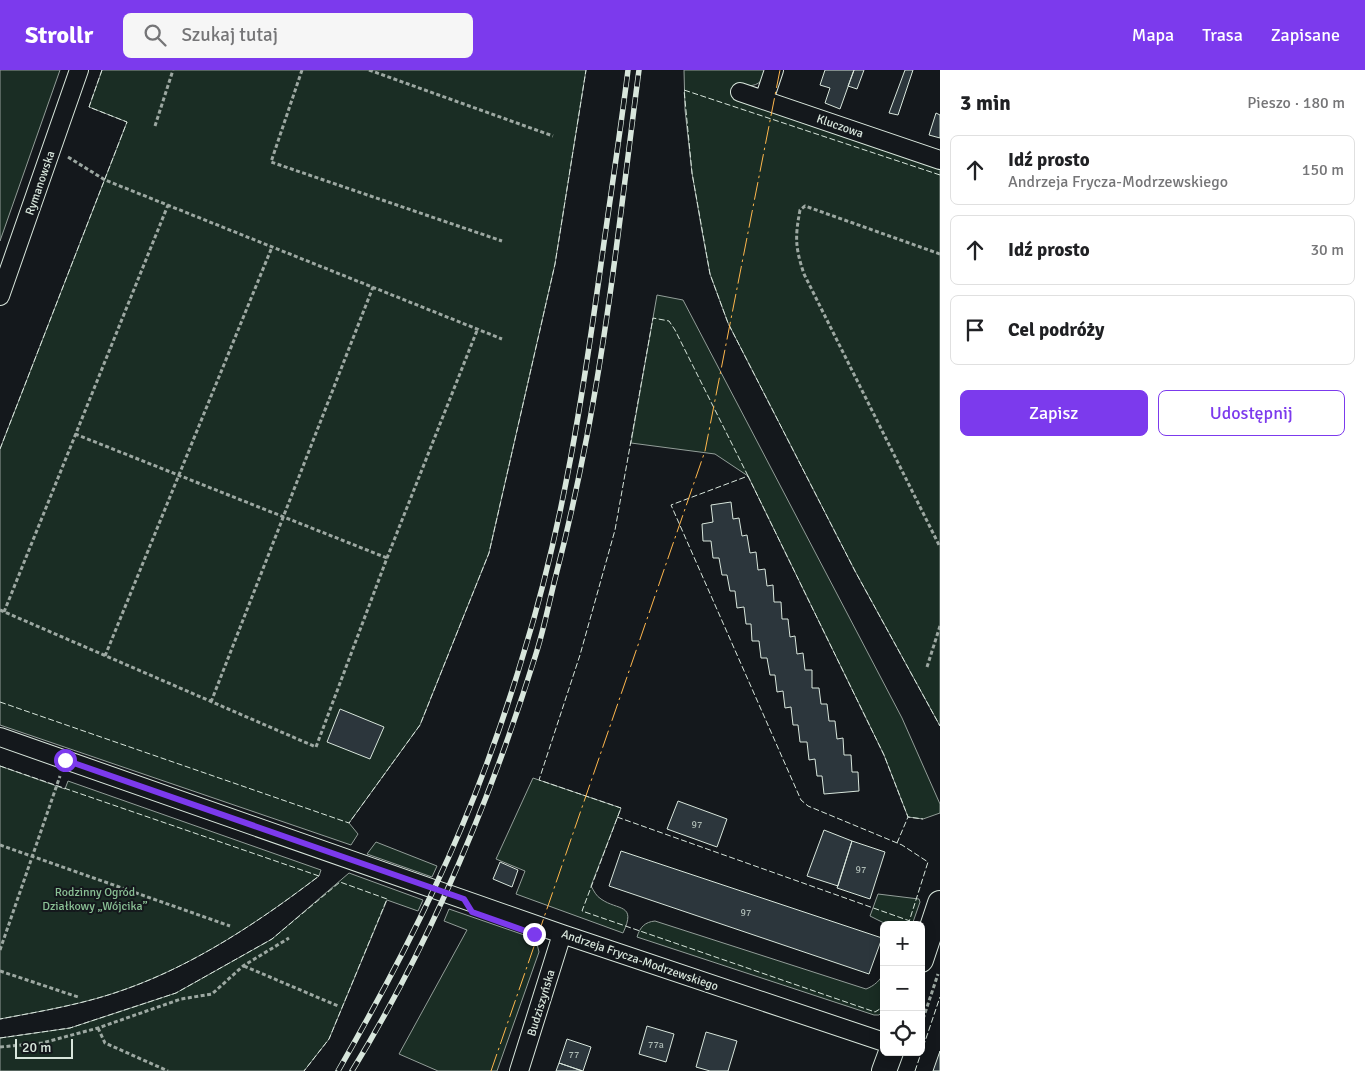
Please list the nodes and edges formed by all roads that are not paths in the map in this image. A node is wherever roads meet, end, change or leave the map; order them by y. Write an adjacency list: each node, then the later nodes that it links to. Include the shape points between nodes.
1 (79, 70): 6 (street, Rymanowska)
2 (774, 70): 4 (street)
3 (740, 92): 4 (street, Kluczowa)
4 (764, 100): 5 (street, Kluczowa)
5 (940, 160)
6 (0, 296)
7 (0, 737): 9 (street, Andrzeja Frycza-Modrzewskiego)
8 (940, 904): 10 (street)
9 (562, 934): 11 (street, Andrzeja Frycza-Modrzewskiego); 13 (street, Budziszyńska)
10 (925, 948)
11 (880, 1041)
12 (890, 1056): 14 (street)
13 (519, 1071)
14 (884, 1071)

